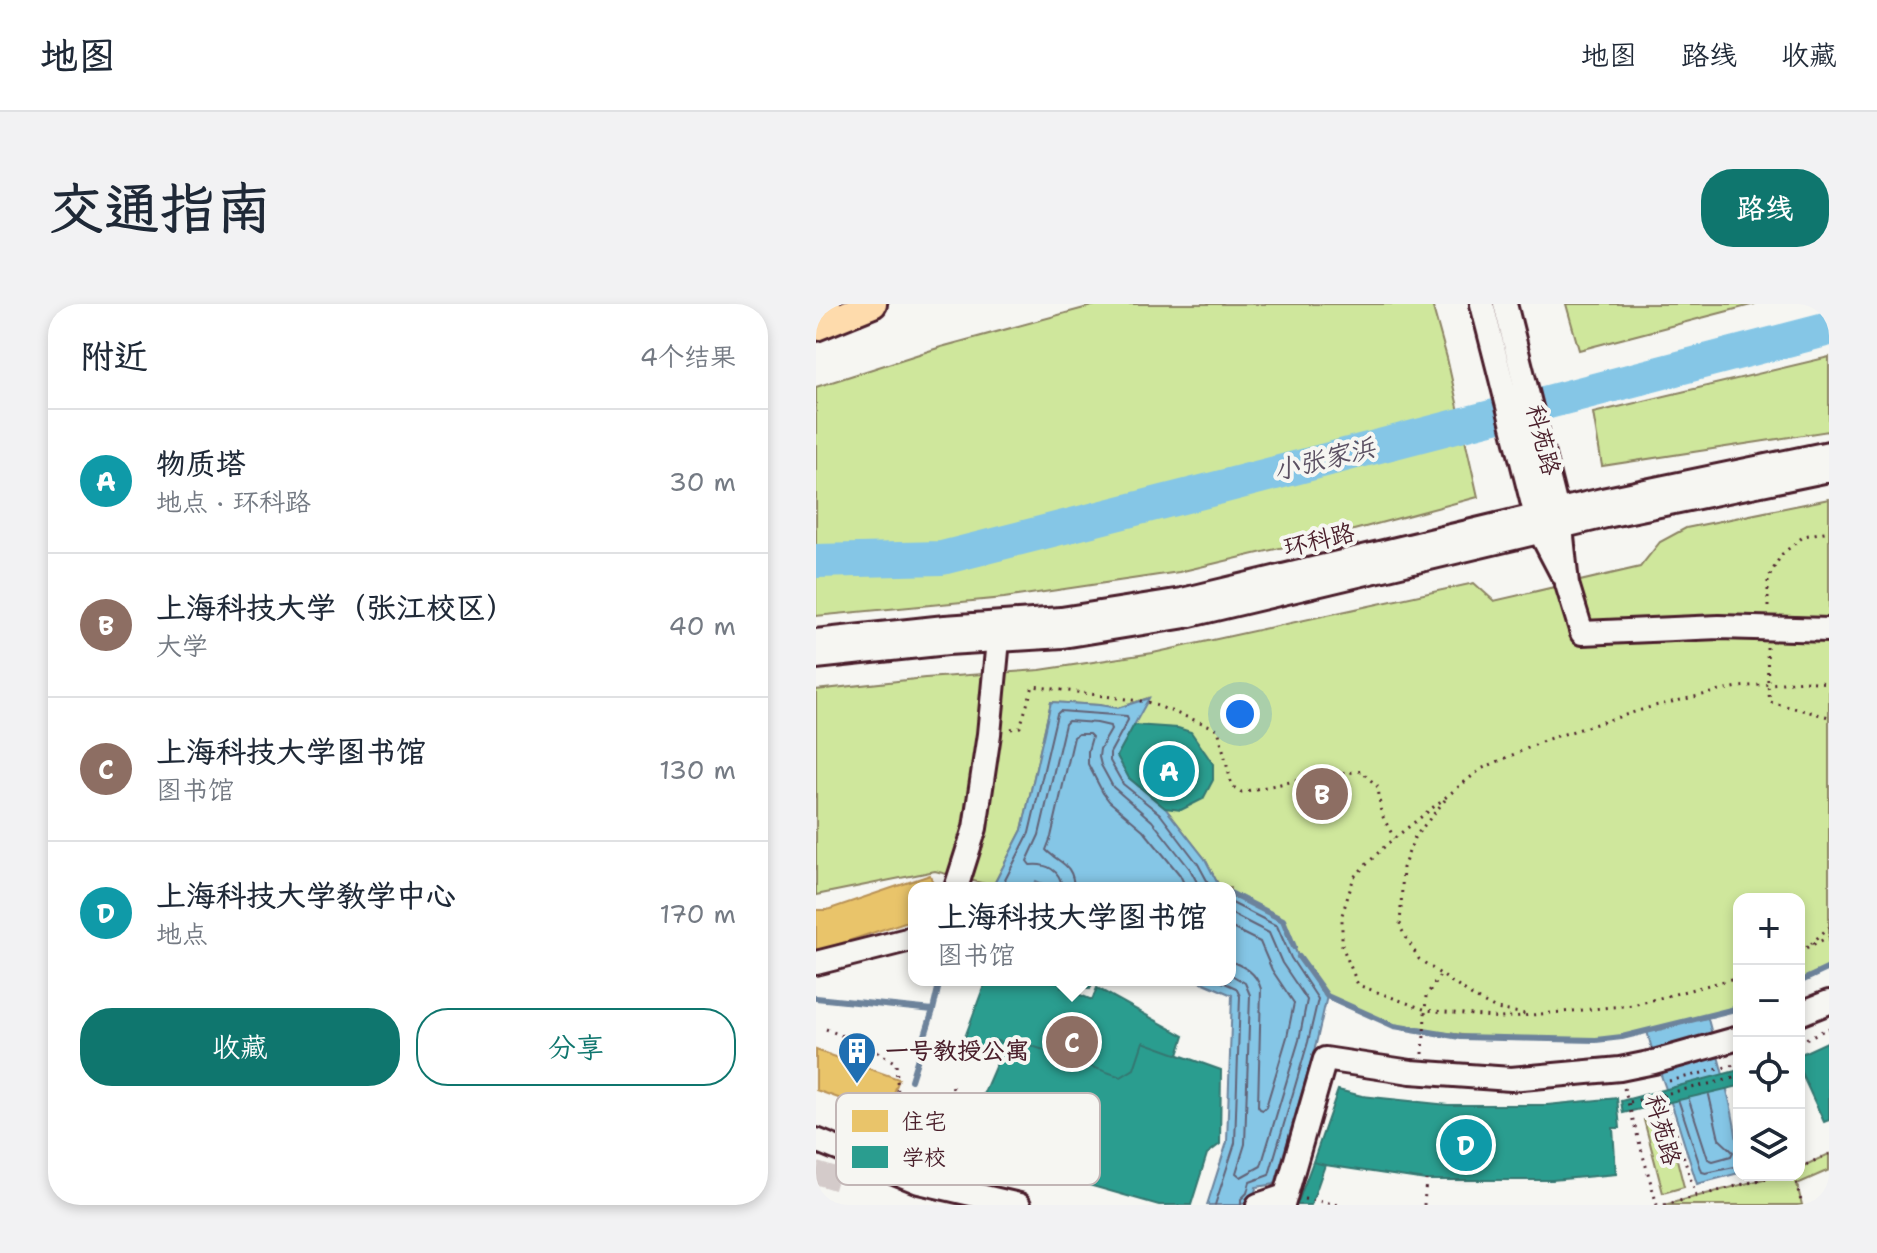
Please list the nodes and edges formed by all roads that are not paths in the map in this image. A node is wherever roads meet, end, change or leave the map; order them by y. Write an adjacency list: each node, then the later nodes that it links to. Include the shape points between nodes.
1 (825, 304): 5 (highway)
2 (873, 304): 6 (main road)
3 (1482, 304): 7 (street, 科苑路)
4 (1505, 304): 7 (street, 科苑路)
5 (816, 308)
6 (816, 327)
7 (1506, 356): 10 (street, 科苑路)
8 (1829, 453): 10 (street, 环科路)
9 (1829, 470): 10 (street, 环科路)
10 (1548, 521): 11 (street, 科苑路, via 1582,633 1719,627); 12 (street, 环科路, via 1186,616 1063,636); 13 (street, 环科路, via 1182,600 1061,619)
11 (1829, 630)
12 (998, 640): 14 (street, 环科路); 15 (street, via 975,828)
13 (816, 641)
14 (816, 657)
15 (958, 882)
16 (908, 939): 17 (street)
17 (816, 963)
18 (1829, 1002): 19 (street)
19 (1805, 1012)
20 (1730, 1040): 24 (street, via 1656,1072 1620,1069 1511,1079 1422,1074 1325,1059)
21 (816, 1140): 22 (street)
22 (836, 1148)
23 (932, 1185): 25 (street)
24 (1284, 1200): 26 (street)
25 (1019, 1205)
26 (1258, 1205)

